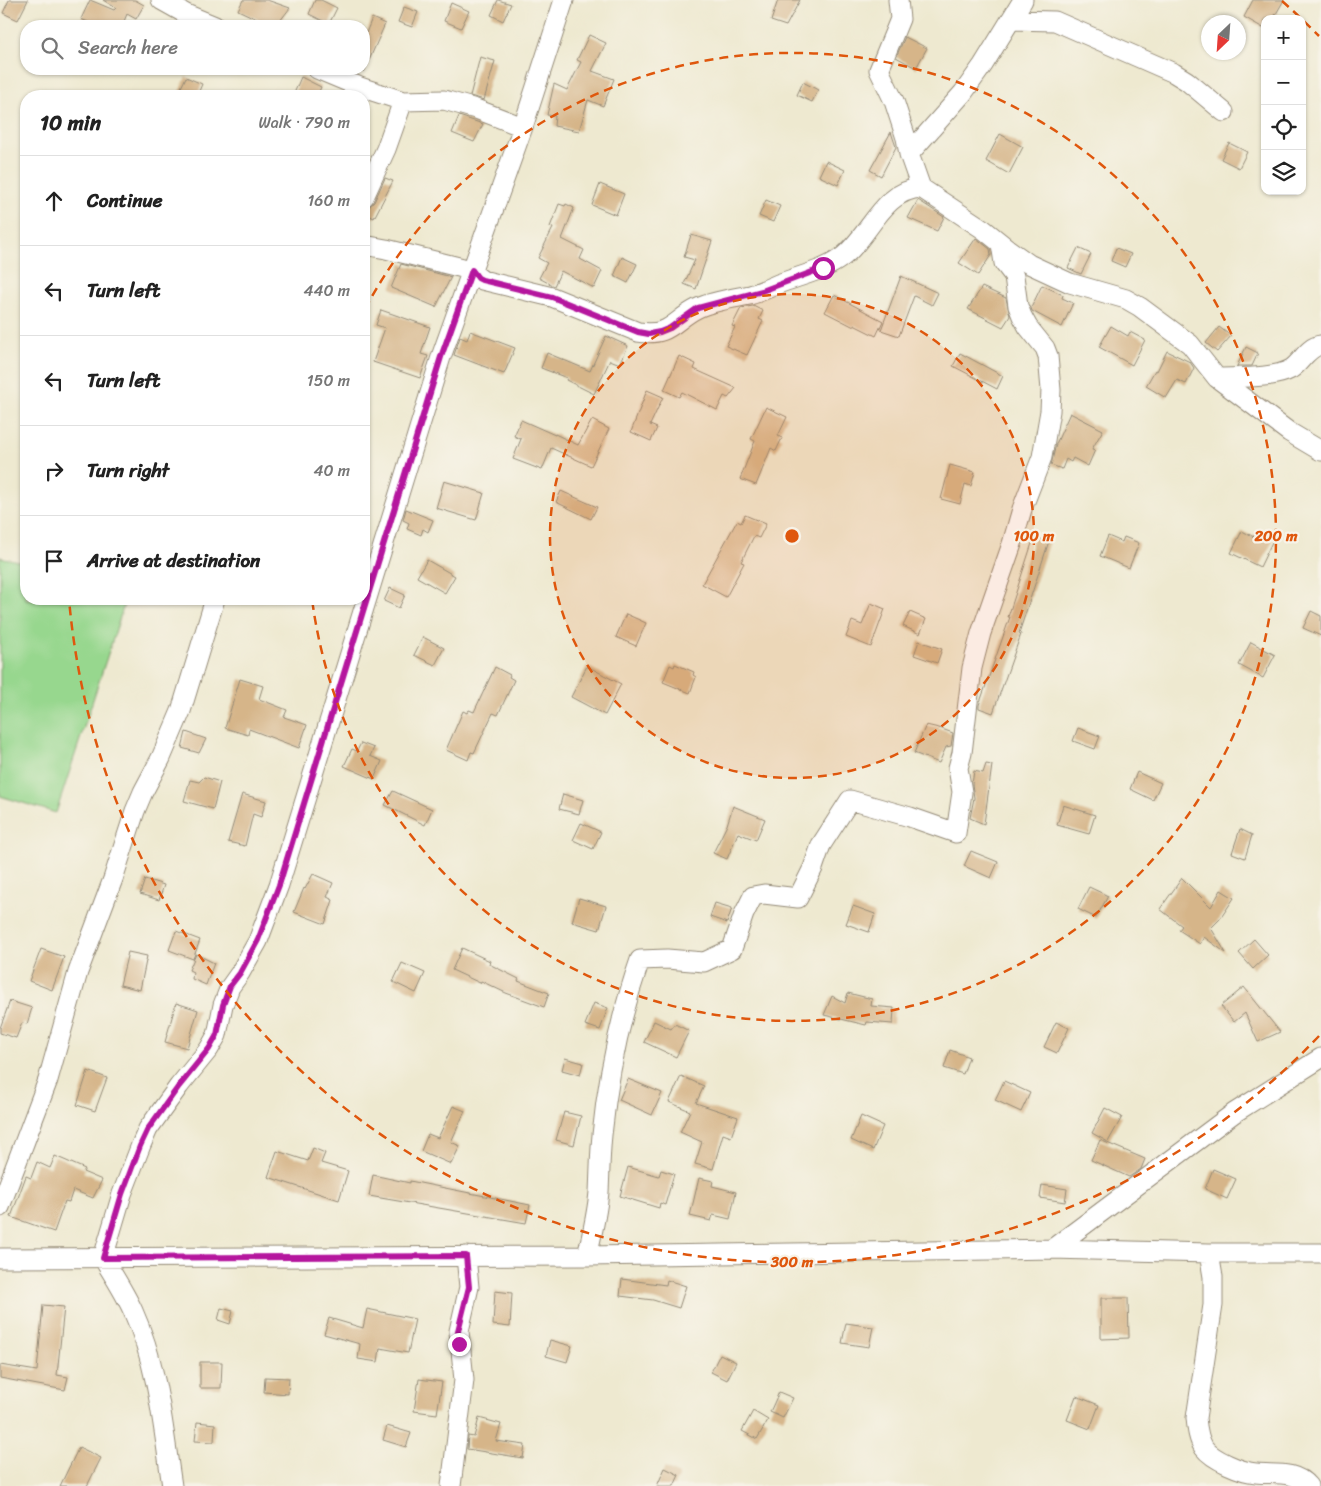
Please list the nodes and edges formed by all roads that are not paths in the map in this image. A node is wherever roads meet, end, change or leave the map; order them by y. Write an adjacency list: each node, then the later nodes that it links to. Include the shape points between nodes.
1 (162, 0): 5 (street)
2 (564, 0): 12 (street)
3 (898, 0): 13 (street, via 900,19 878,70 894,101)
4 (1023, 0): 6 (street)
5 (200, 20)
6 (1011, 20): 11 (street, via 1055,21 1174,73); 13 (street, via 963,93)
7 (332, 75): 8 (street)
8 (369, 90)
9 (370, 90): 10 (street)
10 (403, 101): 12 (street, via 444,100); 14 (street)
11 (1224, 112)
12 (524, 126): 18 (street)
13 (909, 154): 15 (street)
14 (370, 185)
15 (921, 188): 16 (street); 18 (street, via 906,190 885,206 852,248 823,268 762,291 698,308 660,332 638,332 552,297 482,280)
16 (1001, 244): 20 (street, via 1029,264 1070,284 1126,299 1140,307 1190,344); 31 (street, via 1004,263 1014,276 1022,316 1048,356 1050,411 1042,457 972,668 958,768 962,792 956,833 850,800 821,845 798,898 753,896 732,949 704,962 640,960 616,1038 603,1129 597,1211)
17 (370, 247): 18 (street)
18 (472, 270): 22 (street, via 441,357)
19 (1321, 345): 20 (street, via 1282,372)
20 (1217, 378): 21 (street, via 1289,432)
21 (1321, 450)
22 (370, 588)
23 (214, 605): 26 (street, via 181,711 143,792 78,972 48,1080)
24 (365, 605): 33 (street, via 279,885 258,940 230,986 217,1035 209,1049 148,1129 122,1194)
25 (1321, 1058): 27 (street, via 1234,1113)
26 (0, 1207)
27 (1052, 1249): 28 (street); 31 (street)
28 (1209, 1254): 29 (street); 36 (street, via 1213,1305 1196,1418 1198,1434 1204,1448 1230,1466 1256,1473 1294,1476)
29 (1321, 1254)
30 (466, 1256): 31 (street); 33 (street); 35 (street, via 469,1287 458,1331 464,1380)
31 (587, 1256)
32 (0, 1258): 33 (street)
33 (103, 1258): 34 (street, via 133,1310 149,1353)
34 (172, 1486)
35 (451, 1486)
36 (1308, 1486)

